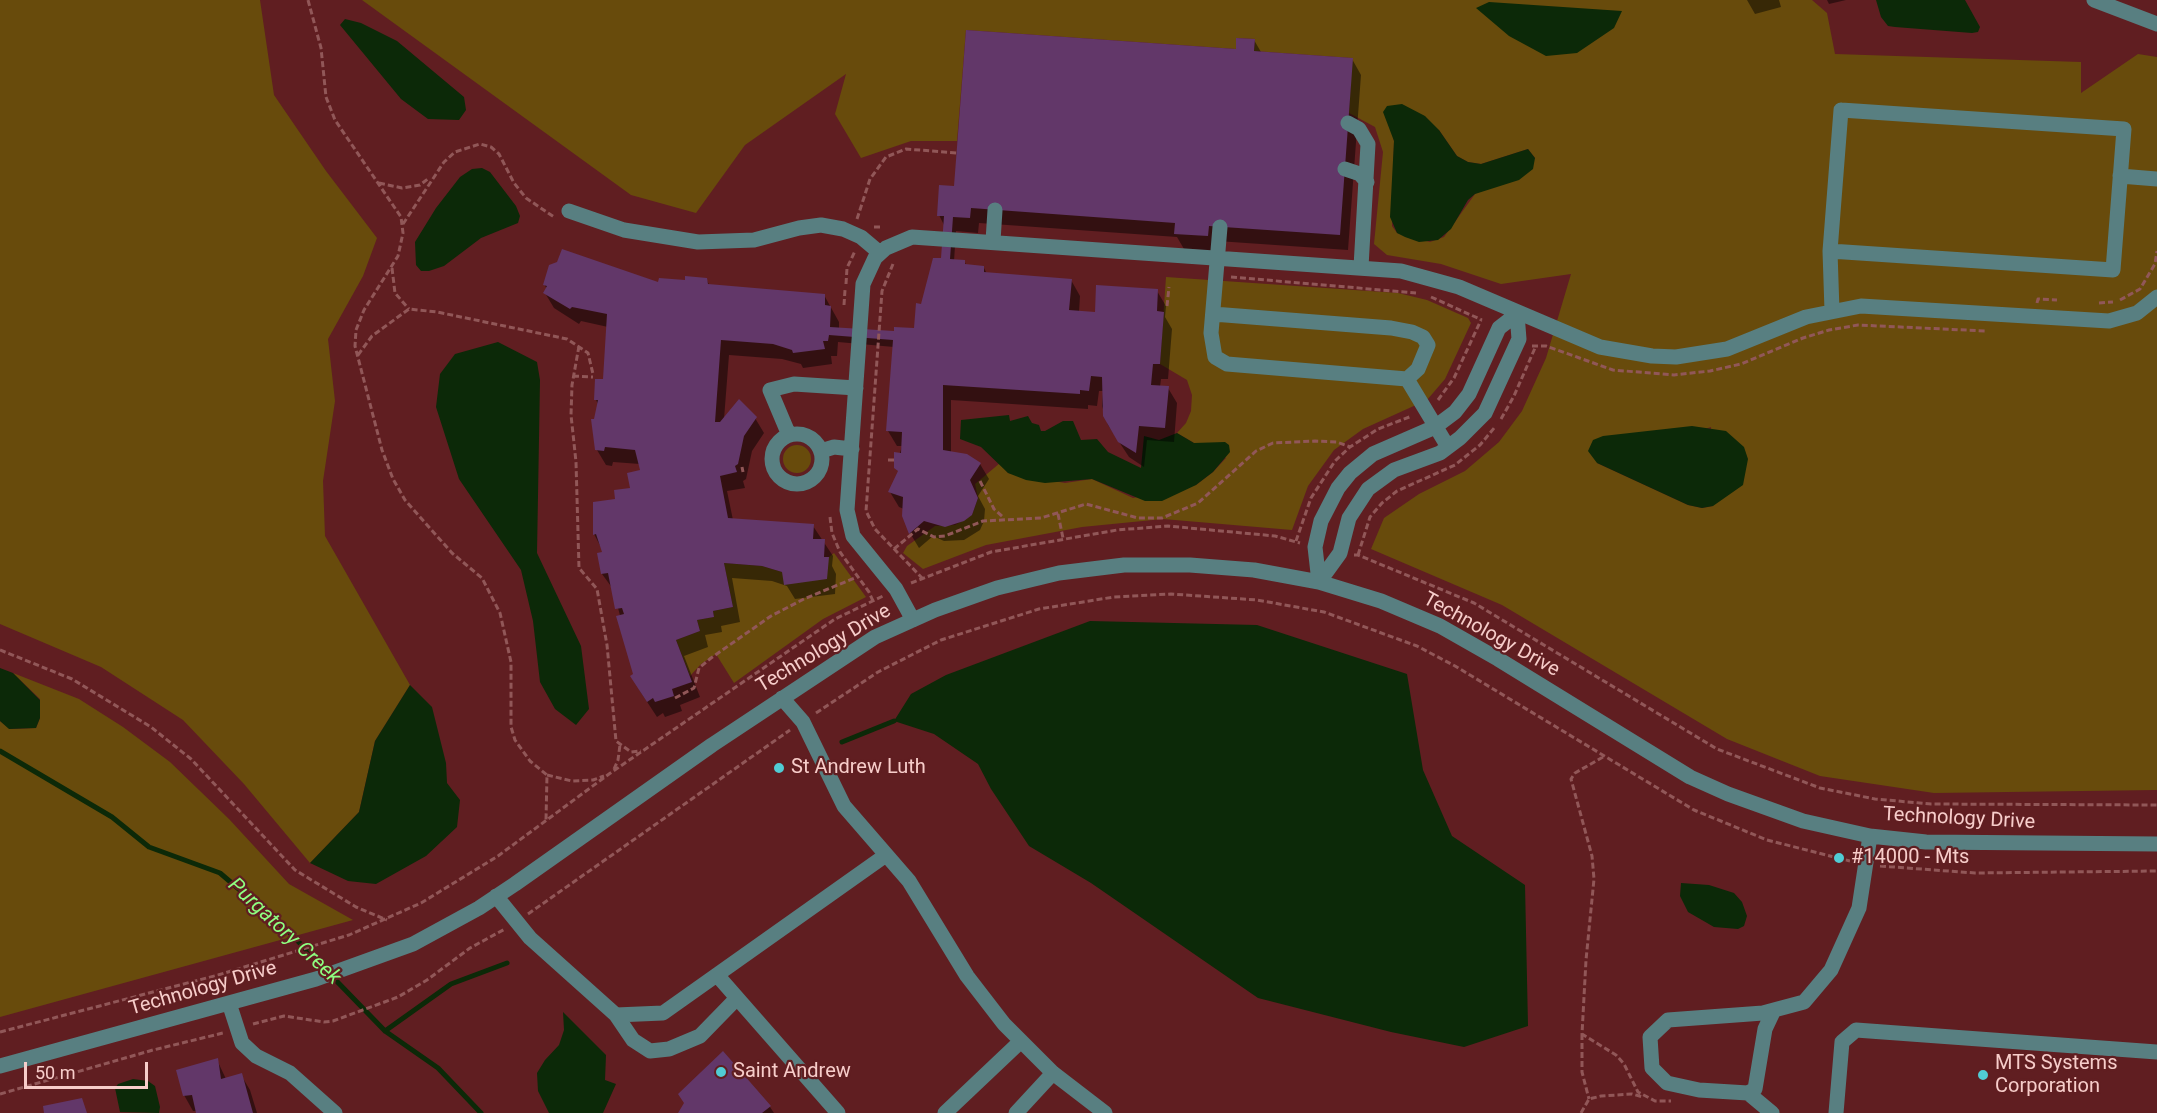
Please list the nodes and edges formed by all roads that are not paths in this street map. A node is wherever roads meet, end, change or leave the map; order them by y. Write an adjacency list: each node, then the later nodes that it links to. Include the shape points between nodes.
1 (2094, 0): 2 (street)
2 (2157, 24)
3 (1348, 123): 7 (street, via 1359,129 1368,144)
4 (1345, 169): 7 (street, via 1354,170)
5 (2120, 176): 6 (street); 12 (street, via 2113,270); 12 (street, via 2124,129 1841,110)
6 (2157, 179)
7 (1367, 182): 15 (street)
8 (995, 210): 11 (street)
9 (569, 211): 13 (street, via 624,230 698,242 754,240 821,225 861,237)
10 (1220, 227): 14 (street)
11 (993, 241): 13 (street, via 912,237); 14 (street)
12 (1830, 250): 17 (street)
13 (880, 252): 21 (street, via 863,284)
14 (1218, 257): 15 (street); 18 (street)
15 (1361, 267): 19 (street, via 1432,277)
16 (2157, 297): 17 (street, via 2138,313 2109,321 1882,305)
17 (1832, 311): 19 (street, via 1806,317 1727,349 1676,357 1600,347)
18 (1213, 314): 20 (street, via 1211,346 1215,357 1227,364); 20 (street, via 1412,332 1423,337 1428,345 1418,369)
19 (1517, 314): 22 (street, via 1499,327 1462,404); 24 (street, via 1519,339 1494,398 1473,426)
20 (1407, 379): 22 (street)
21 (856, 388): 23 (street, via 794,384 770,390); 25 (street)
22 (1435, 427): 24 (street); 27 (street, via 1373,454 1338,488 1321,521 1315,547)
23 (789, 435): 26 (street, via 808,436); 26 (street, via 778,441 771,456 775,471 787,482 805,483 812,479 822,465)
24 (1448, 447): 27 (street, via 1394,470 1368,489 1348,518 1340,553)
25 (852, 449): 26 (street, via 834,447); 28 (street, via 847,510 853,536 896,589)
26 (821, 451)
27 (1319, 582): 28 (street, Technology Drive, via 1222,567 1124,565 1059,573 997,588); 30 (street, Technology Drive, via 1381,601 1440,626 1640,748 1709,785 1803,821)
28 (913, 620): 29 (street, Technology Drive, via 875,637)
29 (782, 698): 32 (street, via 803,722 844,806); 33 (street, Technology Drive)
30 (1870, 836): 31 (street, Technology Drive, via 1973,845); 37 (street, via 1859,908 1831,970 1803,1002)
31 (2157, 844)
32 (886, 855): 34 (street); 39 (street, via 909,881 967,976)
33 (496, 896): 36 (street, Technology Drive, via 413,944 316,979); 38 (street, via 530,938)
34 (717, 975): 35 (street); 38 (street, via 663,1013)
35 (737, 998): 38 (street, via 700,1036 650,1052 633,1040); 45 (street)
36 (229, 1003): 41 (street, Technology Drive); 44 (street, via 242,1043 256,1056 290,1073)
37 (1774, 1010): 43 (street, via 1765,1029 1755,1089); 43 (street, via 1668,1020 1650,1037 1652,1068 1667,1083)
38 (616, 1015)
39 (1021, 1041): 42 (street); 46 (street)
40 (2157, 1052): 50 (street, via 1856,1030 1842,1042)
41 (0, 1066)
42 (1053, 1073): 47 (street); 48 (street)
43 (1748, 1093): 49 (street)
44 (335, 1113)
45 (838, 1113)
46 (945, 1113)
47 (1016, 1113)
48 (1106, 1113)
49 (1772, 1113)
50 (1836, 1113)

